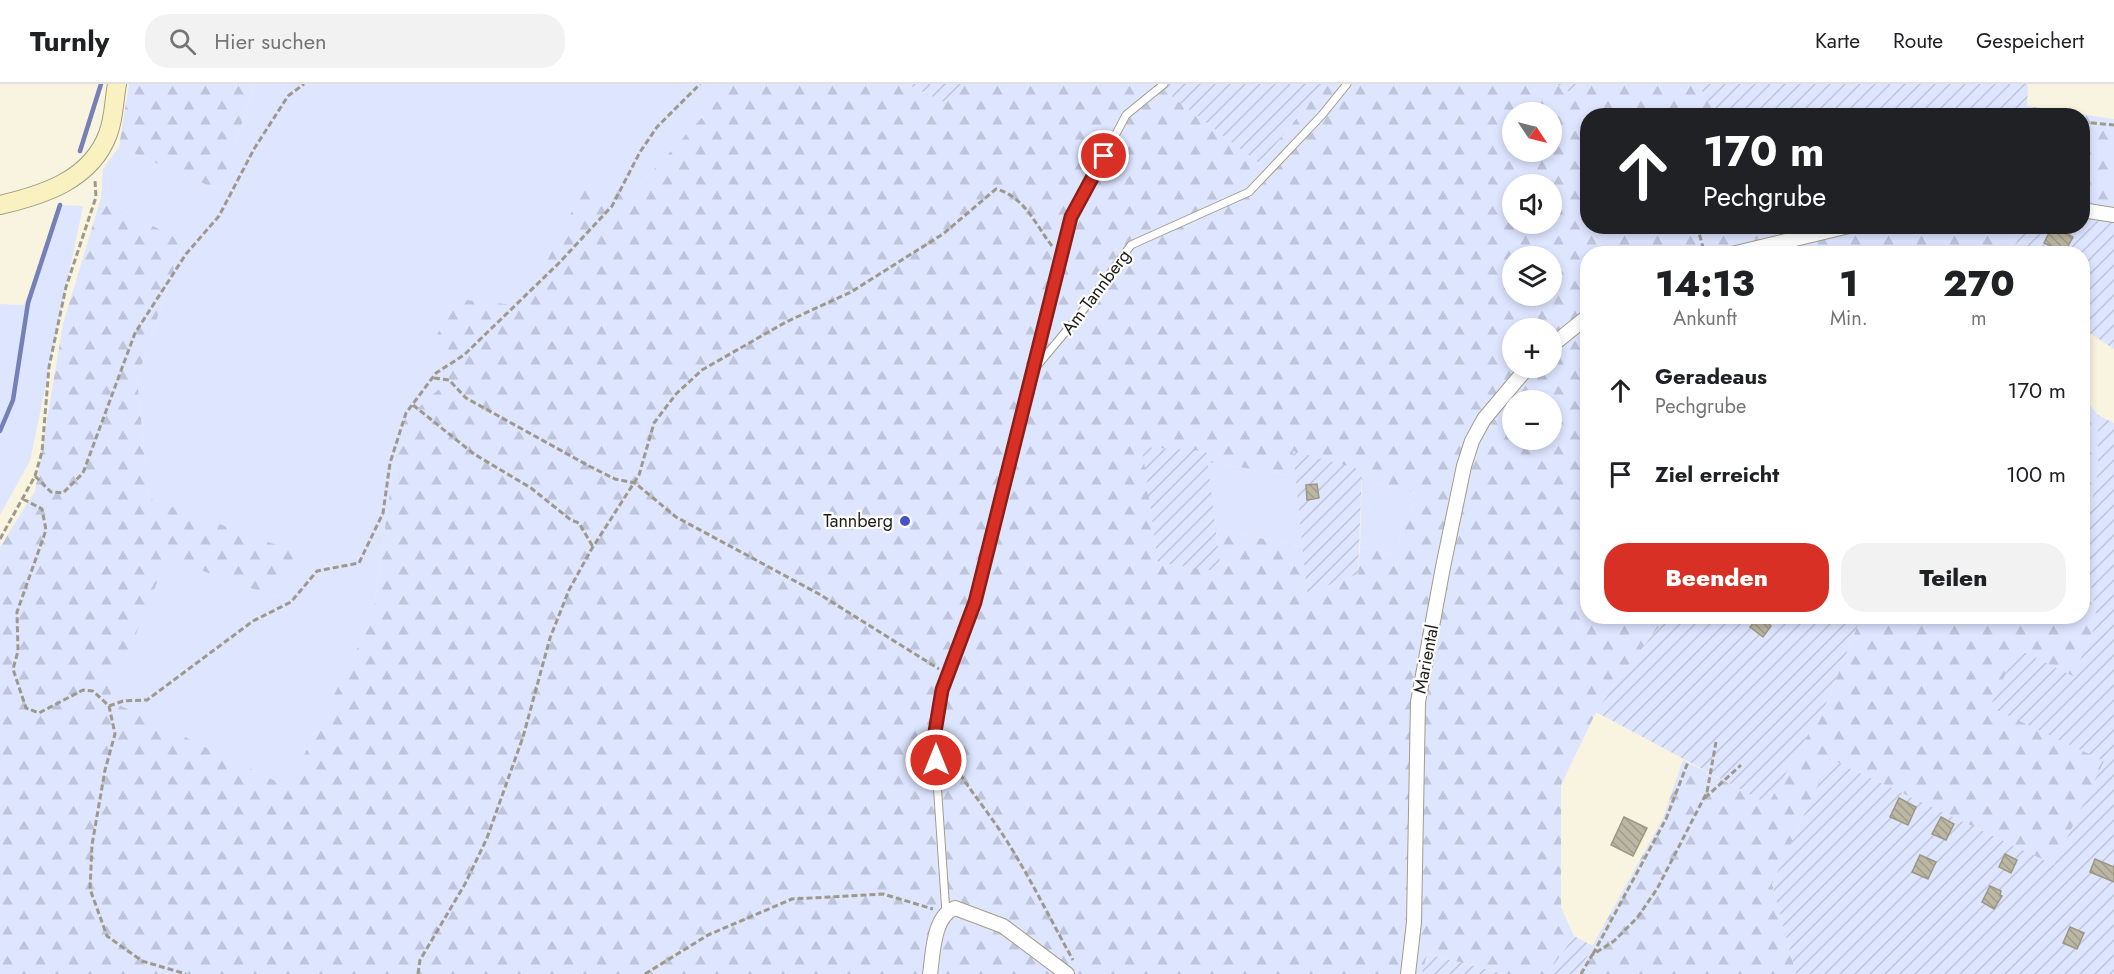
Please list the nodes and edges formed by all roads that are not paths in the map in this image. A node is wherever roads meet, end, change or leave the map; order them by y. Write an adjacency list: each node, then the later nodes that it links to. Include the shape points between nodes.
1 (117, 84): 4 (street, via 108,134 93,161 66,183 38,196)
2 (1164, 84): 11 (lane, via 1126,115 1071,217)
3 (1347, 84): 11 (lane, Am Tannberg, via 1249,192 1131,245)
4 (0, 205)
5 (2090, 211): 6 (street)
6 (2114, 215)
7 (1816, 234): 8 (street)
8 (1765, 246)
9 (1580, 323): 10 (street)
10 (1562, 337)
11 (1030, 373): 13 (lane, Am Tannberg, via 975,602 942,690 936,730)
12 (1519, 378): 16 (street, Mariental, via 1484,419 1472,441 1443,567 1418,702 1414,922)
13 (946, 913): 14 (street, via 964,909 1003,926); 15 (street, via 936,936)
14 (1071, 970)
15 (930, 974)
16 (1408, 974)

